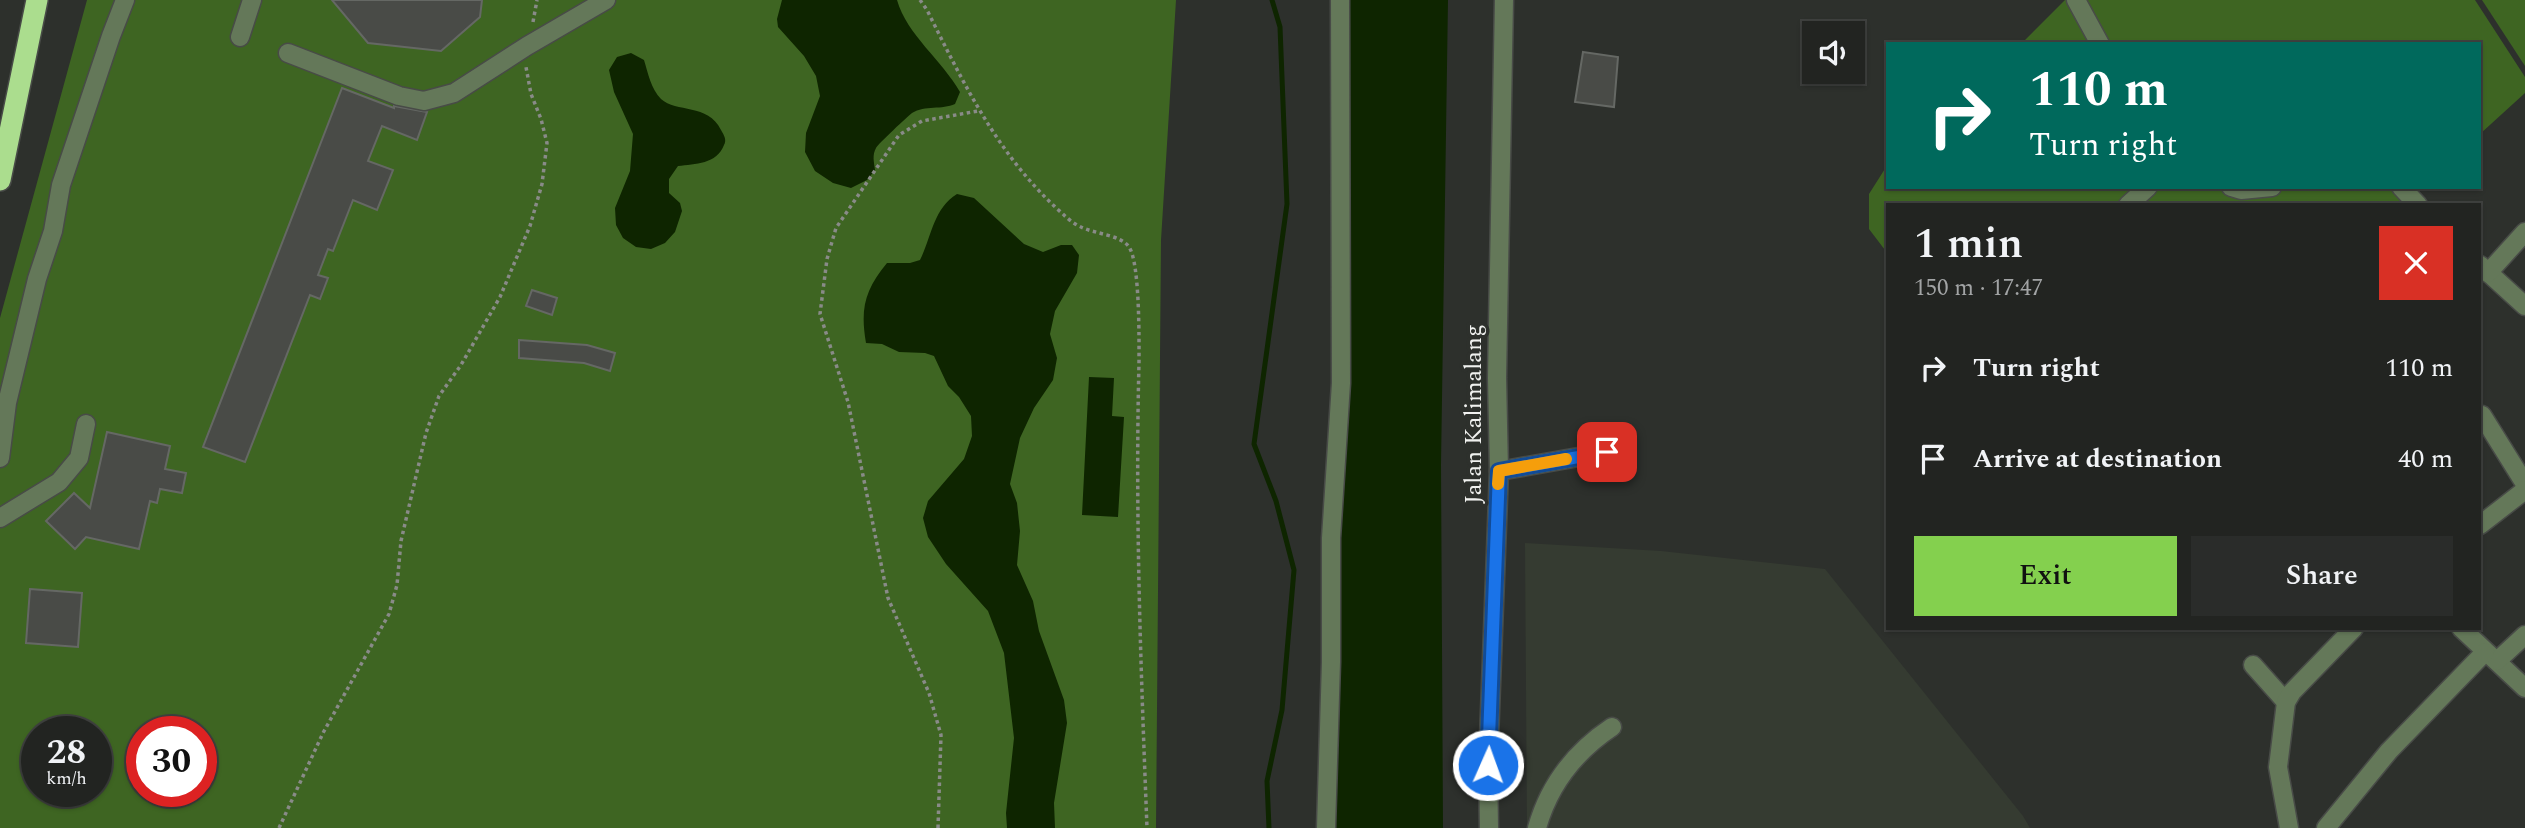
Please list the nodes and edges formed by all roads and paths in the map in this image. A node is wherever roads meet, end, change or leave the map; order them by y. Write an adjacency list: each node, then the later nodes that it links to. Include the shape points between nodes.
1 (37, 0): 14 (highway)
2 (125, 0): 25 (street, via 61,185 7,402)
3 (252, 0): 9 (street)
4 (606, 0): 11 (street)
5 (919, 0): 13 (path)
6 (1340, 0): 42 (street, via 1341,383 1331,538)
7 (1504, 0): 26 (street, Jalan Kalimalang)
8 (2076, 0): 10 (street)
9 (240, 37)
10 (2099, 42)
11 (527, 46): 12 (street, via 454,93 424,100 399,96); 39 (path, via 526,74 547,143 530,226 500,297 439,396 401,541 389,614 323,733)
12 (288, 53)
13 (978, 111): 40 (path, via 922,121 898,135 836,228 820,314 848,402 888,598 942,735); 41 (path, via 1013,163 1064,215 1080,227 1124,242 1132,253 1139,354 1140,636)
14 (0, 180)
15 (2146, 189): 17 (street)
16 (2403, 189): 18 (street)
17 (2130, 203)
18 (2416, 203)
19 (2525, 232): 20 (street)
20 (2484, 269): 21 (street)
21 (2525, 306)
22 (2482, 415): 27 (street)
23 (86, 424): 29 (street, via 79,458 60,482)
24 (1607, 452): 26 (street)
25 (0, 457)
26 (1499, 471): 43 (street, Jalan Kalimalang)
27 (2525, 484)
28 (2525, 490): 30 (street)
29 (0, 518)
30 (2481, 524)
31 (2352, 630): 37 (street)
32 (2463, 630): 34 (street)
33 (2525, 635): 34 (street)
34 (2491, 656): 36 (street); 46 (street, via 2389,751)
35 (2253, 665): 37 (street)
36 (2525, 688)
37 (2286, 702): 45 (street, via 2278,767)
38 (1612, 727): 44 (street, via 1591,741 1565,769)
39 (279, 828)
40 (938, 828)
41 (1147, 828)
42 (1326, 828)
43 (1489, 828)
44 (1537, 828)
45 (2289, 828)
46 (2326, 828)

